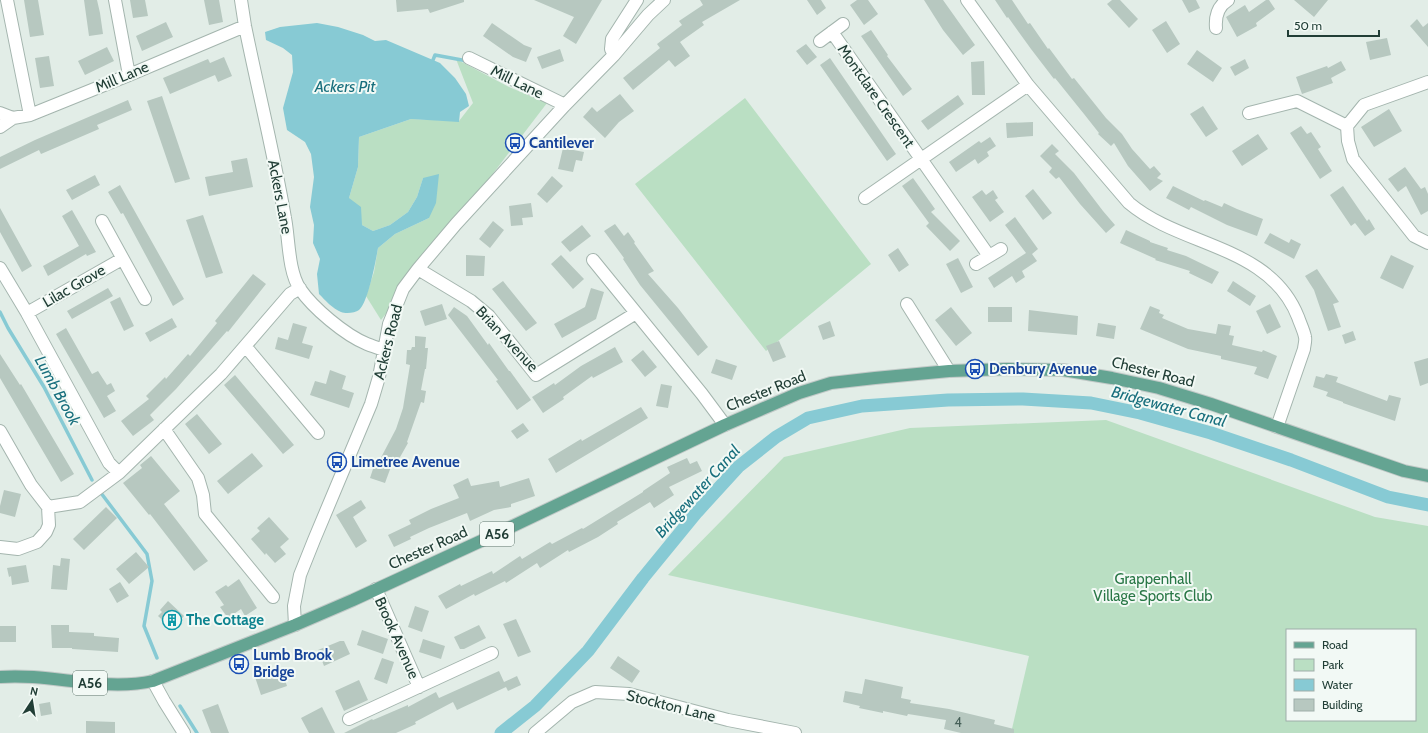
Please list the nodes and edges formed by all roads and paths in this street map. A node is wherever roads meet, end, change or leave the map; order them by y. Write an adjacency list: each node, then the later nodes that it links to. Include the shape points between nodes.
1 (7, 0): 21 (street)
2 (115, 0): 15 (street)
3 (241, 0): 9 (street, Ackers Lane)
4 (637, 0): 13 (street, via 612,39 611,48)
5 (664, 0): 13 (street, Ackers Road)
6 (967, 0): 17 (street)
7 (1228, 0): 10 (street, via 1218,11)
8 (843, 24): 11 (street, Montclare Crescent)
9 (245, 26): 15 (street, Mill Lane); 36 (street, Ackers Lane, via 286,219 290,254)
10 (1216, 28)
11 (832, 32): 12 (street, Montclare Crescent); 25 (street, Montclare Crescent)
12 (820, 41)
13 (614, 55): 18 (street, Ackers Road)
14 (469, 58): 18 (street, Mill Lane)
15 (128, 75): 21 (street, Mill Lane)
16 (1428, 82): 23 (street, via 1364,105)
17 (1028, 85): 25 (street, Montclare Crescent); 45 (street, via 1129,204 1140,213 1243,259 1265,272 1284,291 1295,310 1305,337 1304,349)
18 (566, 105): 35 (street, Ackers Road)
19 (0, 113): 22 (street)
20 (1249, 114): 23 (street, via 1297,102)
21 (30, 115): 22 (street, Mill Lane)
22 (13, 118): 24 (street, Mill Lane)
23 (1347, 126): 28 (street, via 1353,160 1414,236)
24 (0, 127)
25 (921, 160): 26 (street, Montclare Crescent); 30 (street, Montclare Crescent)
26 (865, 198)
27 (102, 221): 31 (street, Lilac Grove)
28 (1428, 243)
29 (1000, 249): 30 (street)
30 (989, 256): 33 (street)
31 (122, 259): 37 (street, Lilac Grove); 39 (street, Lilac Grove)
32 (593, 260): 40 (street)
33 (976, 264)
34 (0, 268): 39 (street)
35 (418, 269): 40 (street, Brian Avenue, via 489,316 536,375); 42 (street, Ackers Road, via 403,289 395,307)
36 (300, 288): 41 (street, via 290,294); 42 (street, Ackers Lane, via 324,316 358,339)
37 (145, 299)
38 (908, 304): 43 (street)
39 (27, 313): 49 (street, via 109,463)
40 (636, 313): 44 (street)
41 (246, 347): 46 (street); 48 (street)
42 (384, 350): 55 (street, Ackers Road, via 371,404 300,575)
43 (948, 371): 44 (main road, Chester Road / A56, via 832,383 799,392); 45 (main road, Chester Road / A56, via 1063,370 1112,378 1159,388)
44 (725, 424): 53 (main road, Chester Road / A56)
45 (1277, 427): 50 (main road, Chester Road / A56, via 1404,471)
46 (164, 429): 49 (street); 54 (street, via 198,478 205,514)
47 (0, 431): 51 (street, via 31,485)
48 (318, 433)
49 (119, 472): 51 (street, via 80,502)
50 (1428, 476)
51 (48, 507): 52 (street, via 49,525 37,542 18,549)
52 (0, 547)
53 (376, 589): 55 (main road, Chester Road / A56); 59 (street, Brook Avenue)
54 (273, 597)
55 (295, 625): 58 (main road, Chester Road / A56)
56 (492, 653): 59 (street, Brook Avenue)
57 (0, 677): 58 (main road, A56, via 112,685 129,685)
58 (153, 680): 61 (street)
59 (419, 687): 60 (street, Brook Avenue)
60 (349, 719)
61 (184, 733)
62 (535, 733): 63 (street, Stockton Lane, via 572,702 595,692 629,694 728,720)
63 (795, 733)

